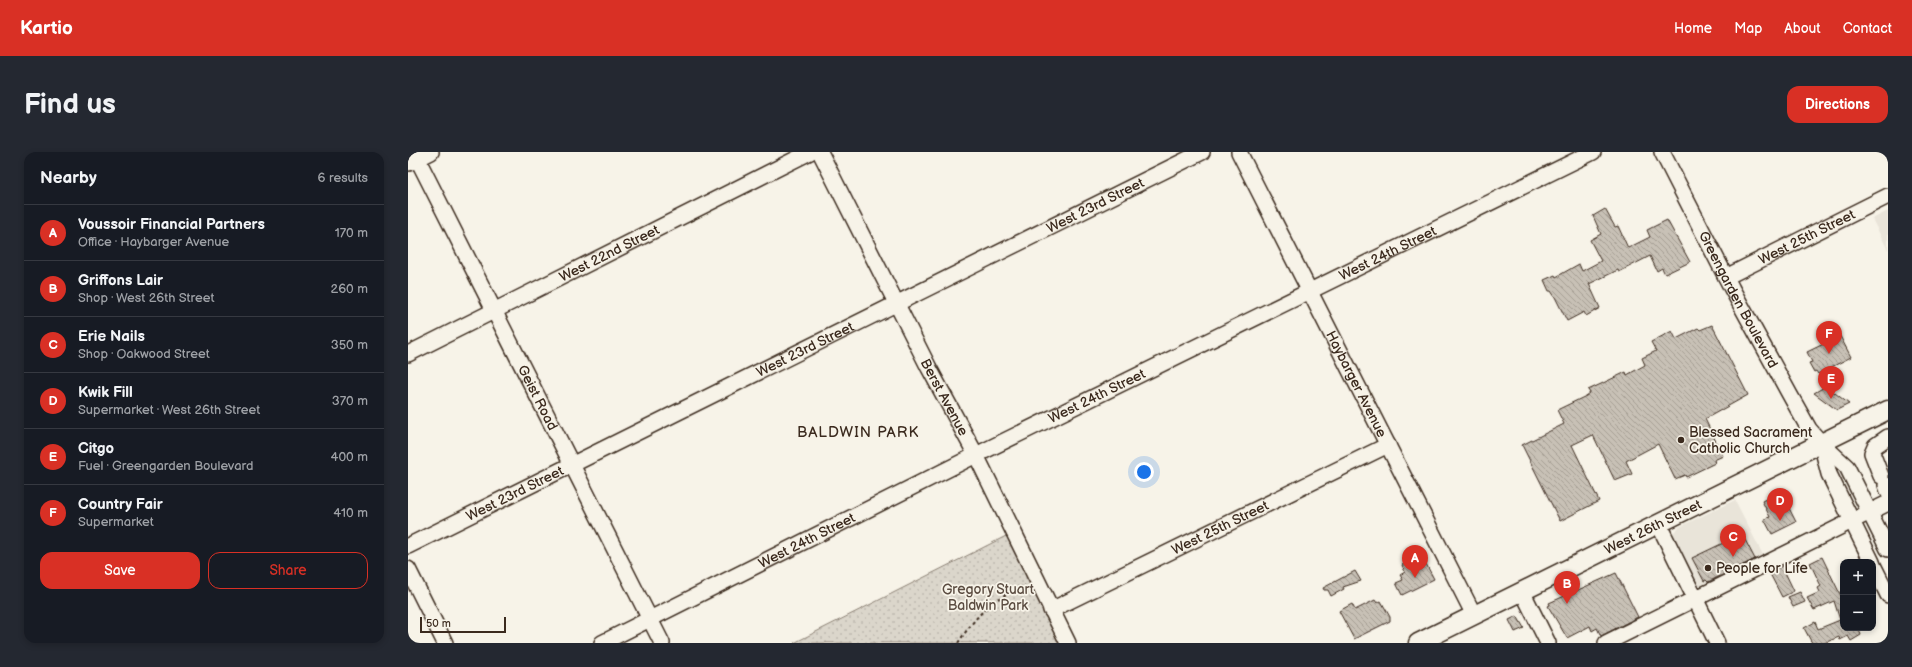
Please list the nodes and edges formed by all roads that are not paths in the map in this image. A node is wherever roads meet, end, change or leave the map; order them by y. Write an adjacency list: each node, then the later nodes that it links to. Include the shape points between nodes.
1 (431, 152): 8 (street)
2 (810, 152): 13 (street, West 22nd Street)
3 (820, 152): 12 (street, Berst Avenue)
4 (1202, 152): 12 (street, West 23rd Street)
5 (1239, 152): 11 (street, Haybarger Avenue)
6 (1593, 152): 11 (street, West 24th Street)
7 (1662, 152): 10 (street, Greengarden Boulevard)
8 (413, 158): 13 (street, Geist Road)
9 (1888, 196): 10 (street, West 25th Street)
10 (1726, 277): 17 (street, Greengarden Boulevard, via 1809,429)
11 (1310, 292): 18 (street, Haybarger Avenue); 19 (street, West 24th Street)
12 (896, 303): 19 (street, Berst Avenue); 20 (street, West 23rd Street)
13 (493, 311): 14 (street, West 22nd Street); 20 (street, Geist Road)
14 (408, 354)
15 (1888, 410): 17 (main road, West 26th Street)
16 (1888, 437): 21 (street, via 1875,446 1872,453)
17 (1821, 443): 23 (street, Greengarden Boulevard, via 1847,467); 24 (street, Greengarden Boulevard, via 1829,474); 25 (main road, West 26th Street)
18 (1388, 445): 34 (street, West 25th Street); 35 (street, Haybarger Avenue)
19 (976, 456): 34 (street, Berst Avenue); 36 (street, West 24th Street)
20 (571, 464): 26 (street, West 23rd Street); 36 (street, Geist Road)
21 (1885, 484)
22 (1888, 503): 23 (street)
23 (1870, 512): 24 (street); 27 (street, Greengarden Boulevard)
24 (1852, 521): 28 (street, Greengarden Boulevard); 33 (street)
25 (1658, 524): 31 (main road, West 26th Street); 33 (street)
26 (408, 546)
27 (1888, 549)
28 (1870, 559)
29 (408, 569): 37 (street)
30 (1876, 571): 32 (street, Greengarden Boulevard)
31 (1522, 591): 35 (main road, West 26th Street); 42 (street)
32 (1888, 595)
33 (1696, 599): 43 (street); 44 (street)
34 (1051, 610): 40 (street, Berst Avenue)
35 (1474, 615): 41 (main road, West 26th Street)
36 (650, 619): 38 (street, West 24th Street); 39 (street, Geist Road)
37 (445, 643)
38 (602, 643)
39 (662, 643)
40 (1068, 643)
41 (1418, 643)
42 (1548, 643)
43 (1606, 643)
44 (1717, 643)

